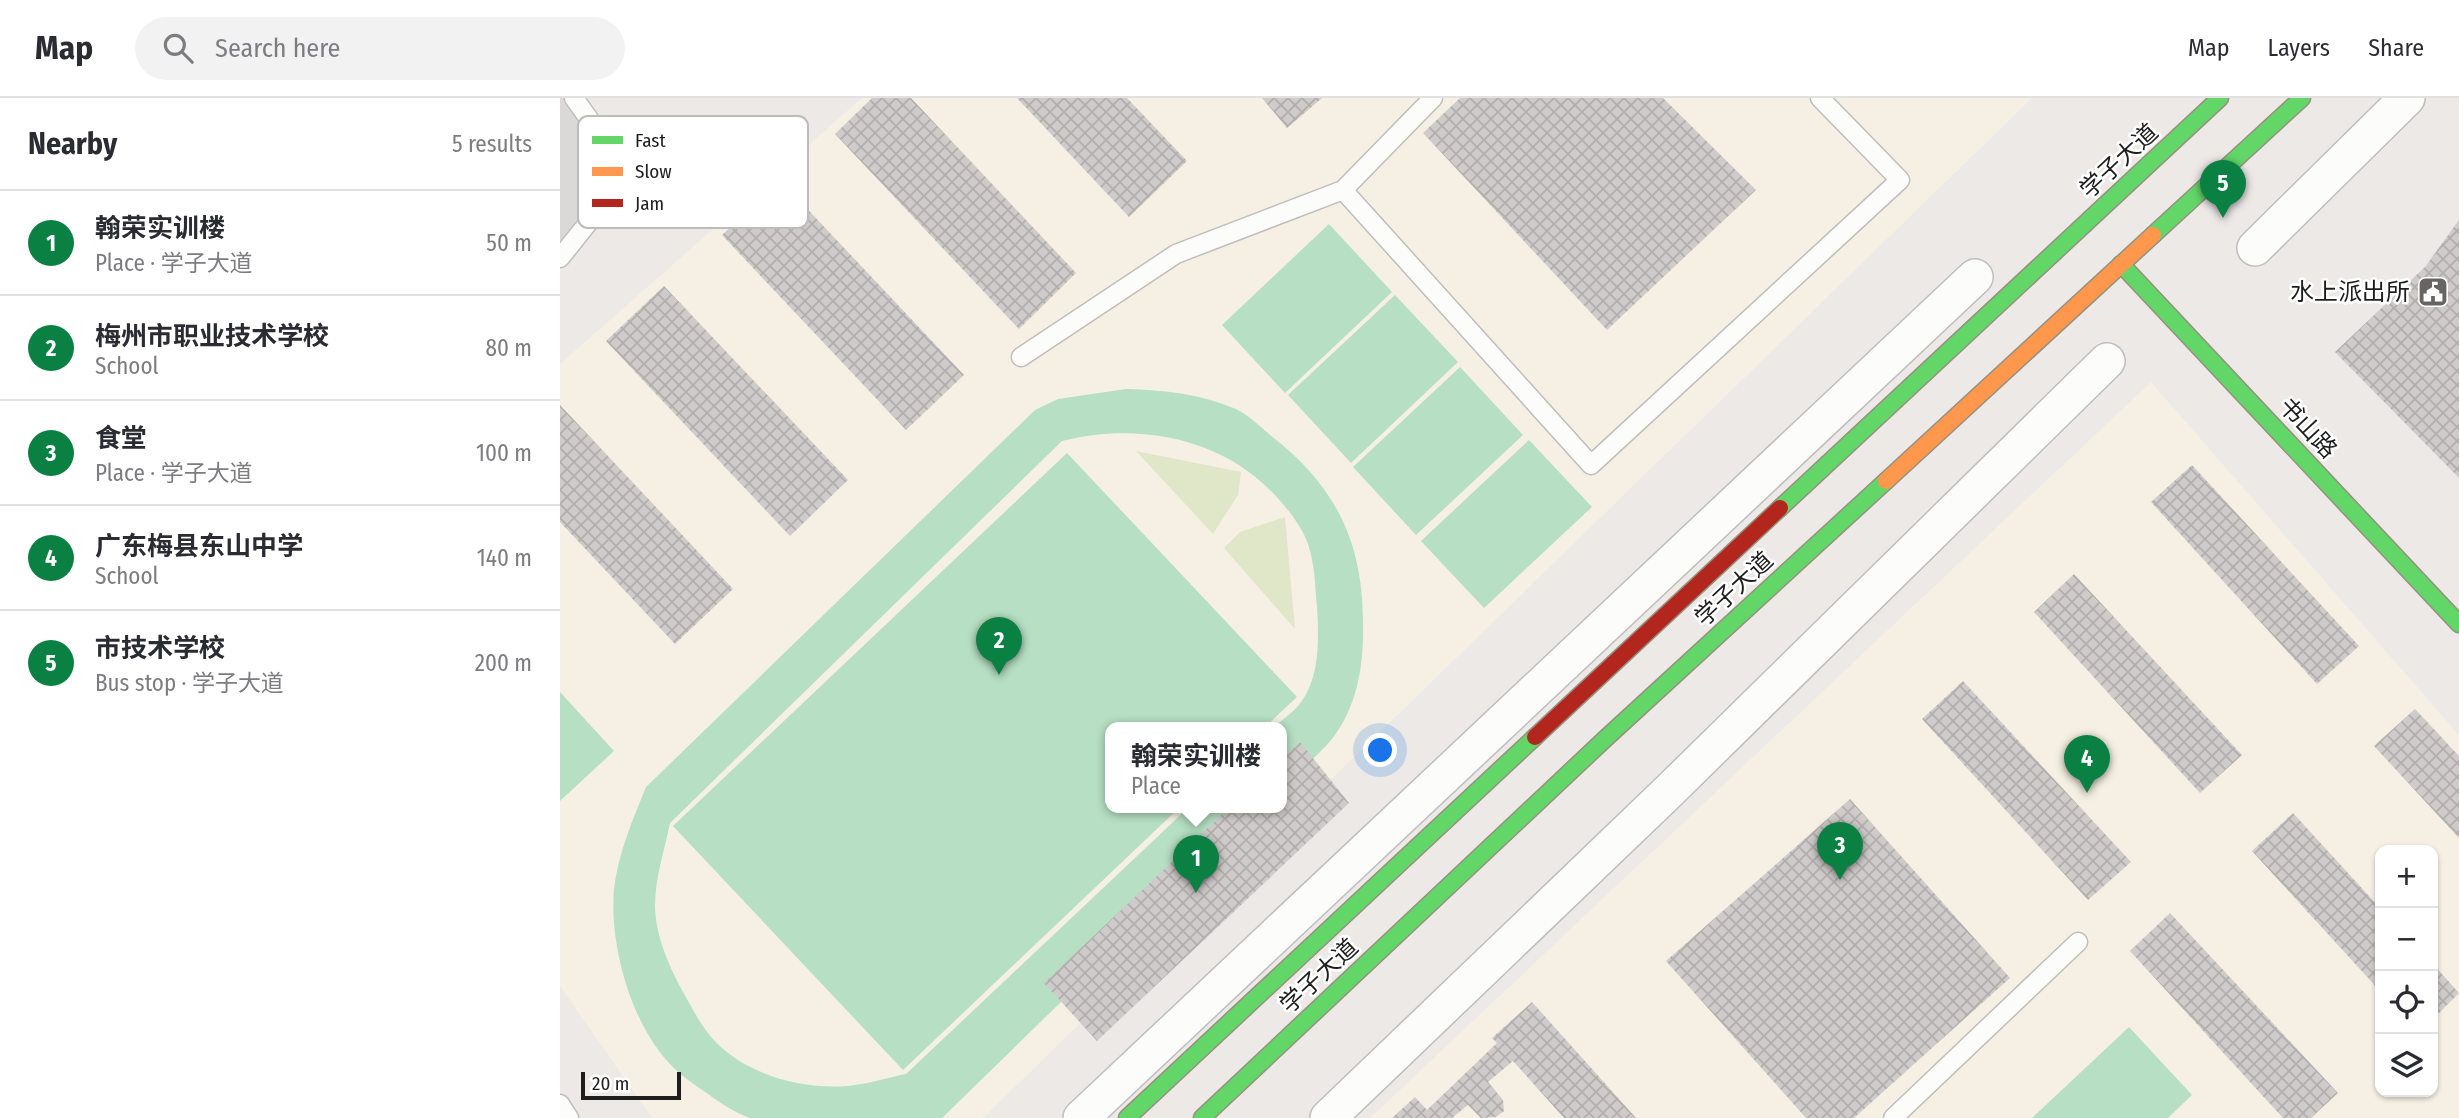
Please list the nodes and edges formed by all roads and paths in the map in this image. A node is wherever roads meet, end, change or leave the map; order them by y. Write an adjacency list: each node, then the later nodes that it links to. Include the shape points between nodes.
1 (574, 98): 7 (lane)
2 (1433, 98): 8 (lane)
3 (1820, 98): 8 (lane, via 1900,180 1591,465)
4 (2220, 98): 21 (main road, 学子大道)
5 (2302, 98): 12 (main road, 学子大道)
6 (2407, 98): 10 (street)
7 (588, 116)
8 (1343, 190): 14 (lane, via 1176,254)
9 (584, 228): 11 (lane)
10 (2255, 248)
11 (560, 258)
12 (2122, 264): 16 (main road, 书山路); 22 (main road, 学子大道, via 1605,739)
13 (1975, 277): 20 (street)
14 (1021, 357)
15 (2107, 361): 23 (street)
16 (2459, 624)
17 (2078, 942): 24 (lane)
18 (560, 1104): 19 (lane)
19 (569, 1118)
20 (1081, 1118)
21 (1127, 1118)
22 (1202, 1118)
23 (1328, 1118)
24 (1893, 1118)

